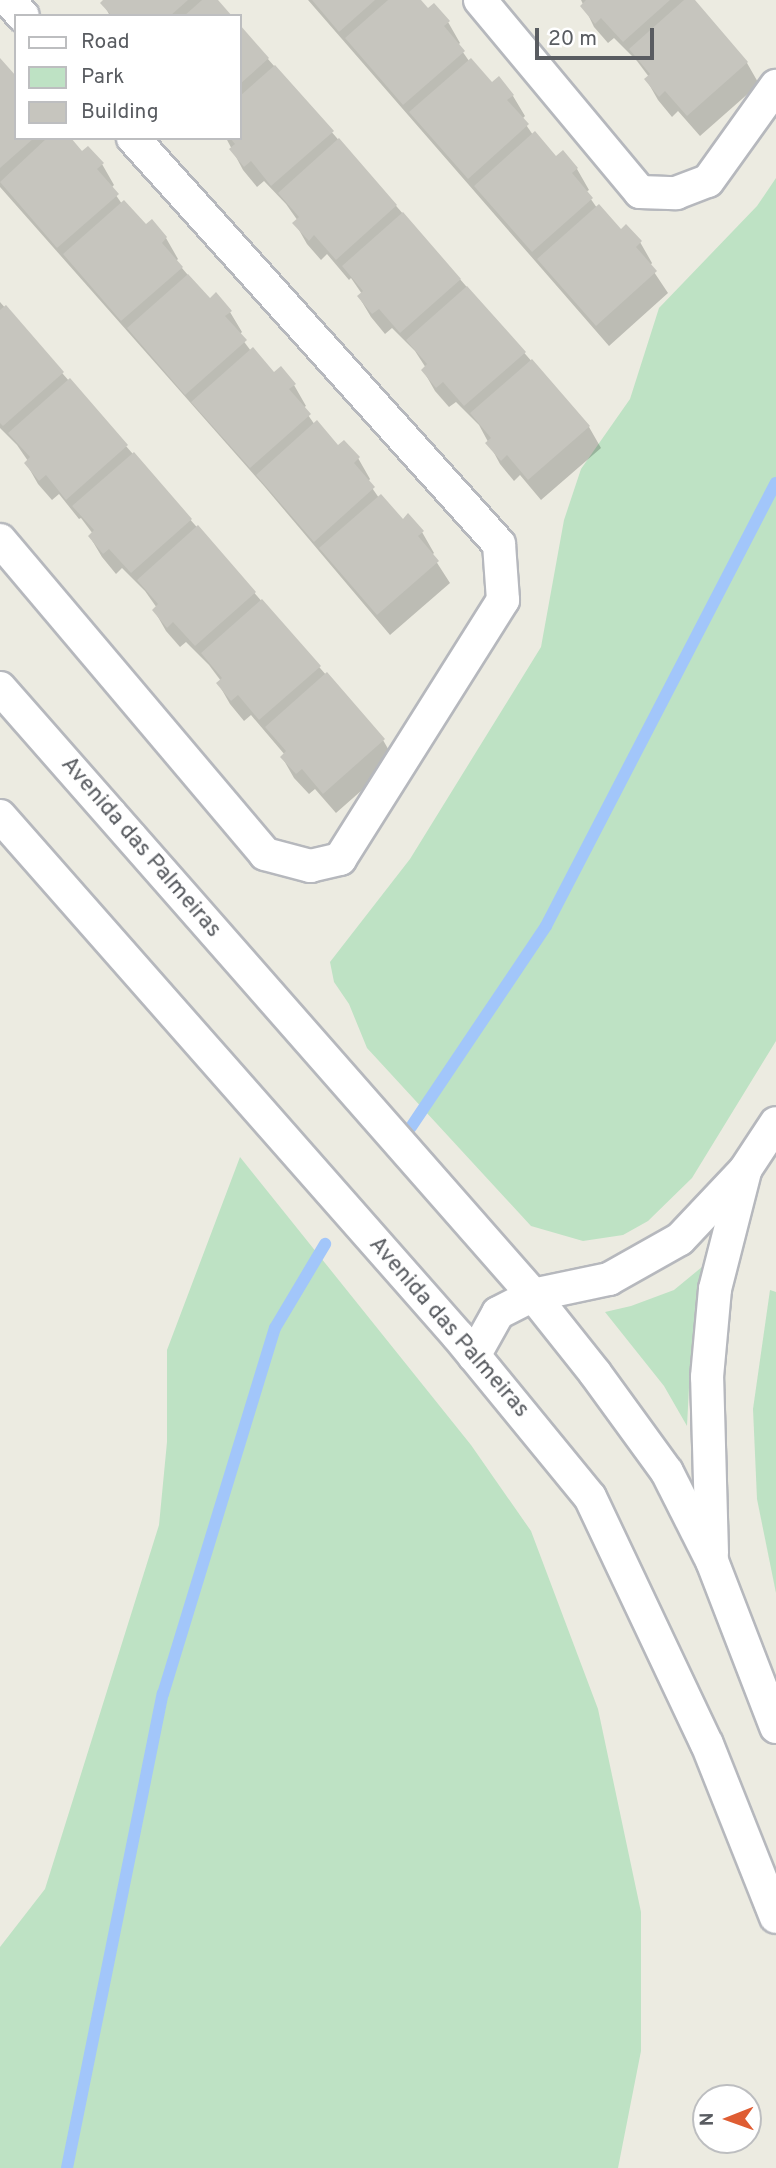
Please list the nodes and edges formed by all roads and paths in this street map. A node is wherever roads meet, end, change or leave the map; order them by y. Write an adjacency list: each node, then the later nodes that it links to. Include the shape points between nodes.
1 (9, 0): 3 (street)
2 (480, 0): 4 (street, via 640,192 676,194 708,181)
3 (21, 14)
4 (776, 86)
5 (135, 140): 6 (street, via 499,544 503,600 340,859 310,866 265,854)
6 (0, 540)
7 (0, 688): 11 (street, Avenida das Palmeiras)
8 (0, 816): 12 (street, Avenida das Palmeiras)
9 (776, 1123): 10 (street)
10 (745, 1170): 11 (street, via 680,1239 609,1279); 13 (street, via 715,1289 708,1364)
11 (533, 1295): 12 (street, via 498,1313); 13 (street, Avenida das Palmeiras, via 667,1472)
12 (474, 1356): 15 (street, Avenida das Palmeiras, via 590,1497 707,1744)
13 (712, 1561): 14 (street, Avenida das Palmeiras)
14 (776, 1727)
15 (776, 1917)

